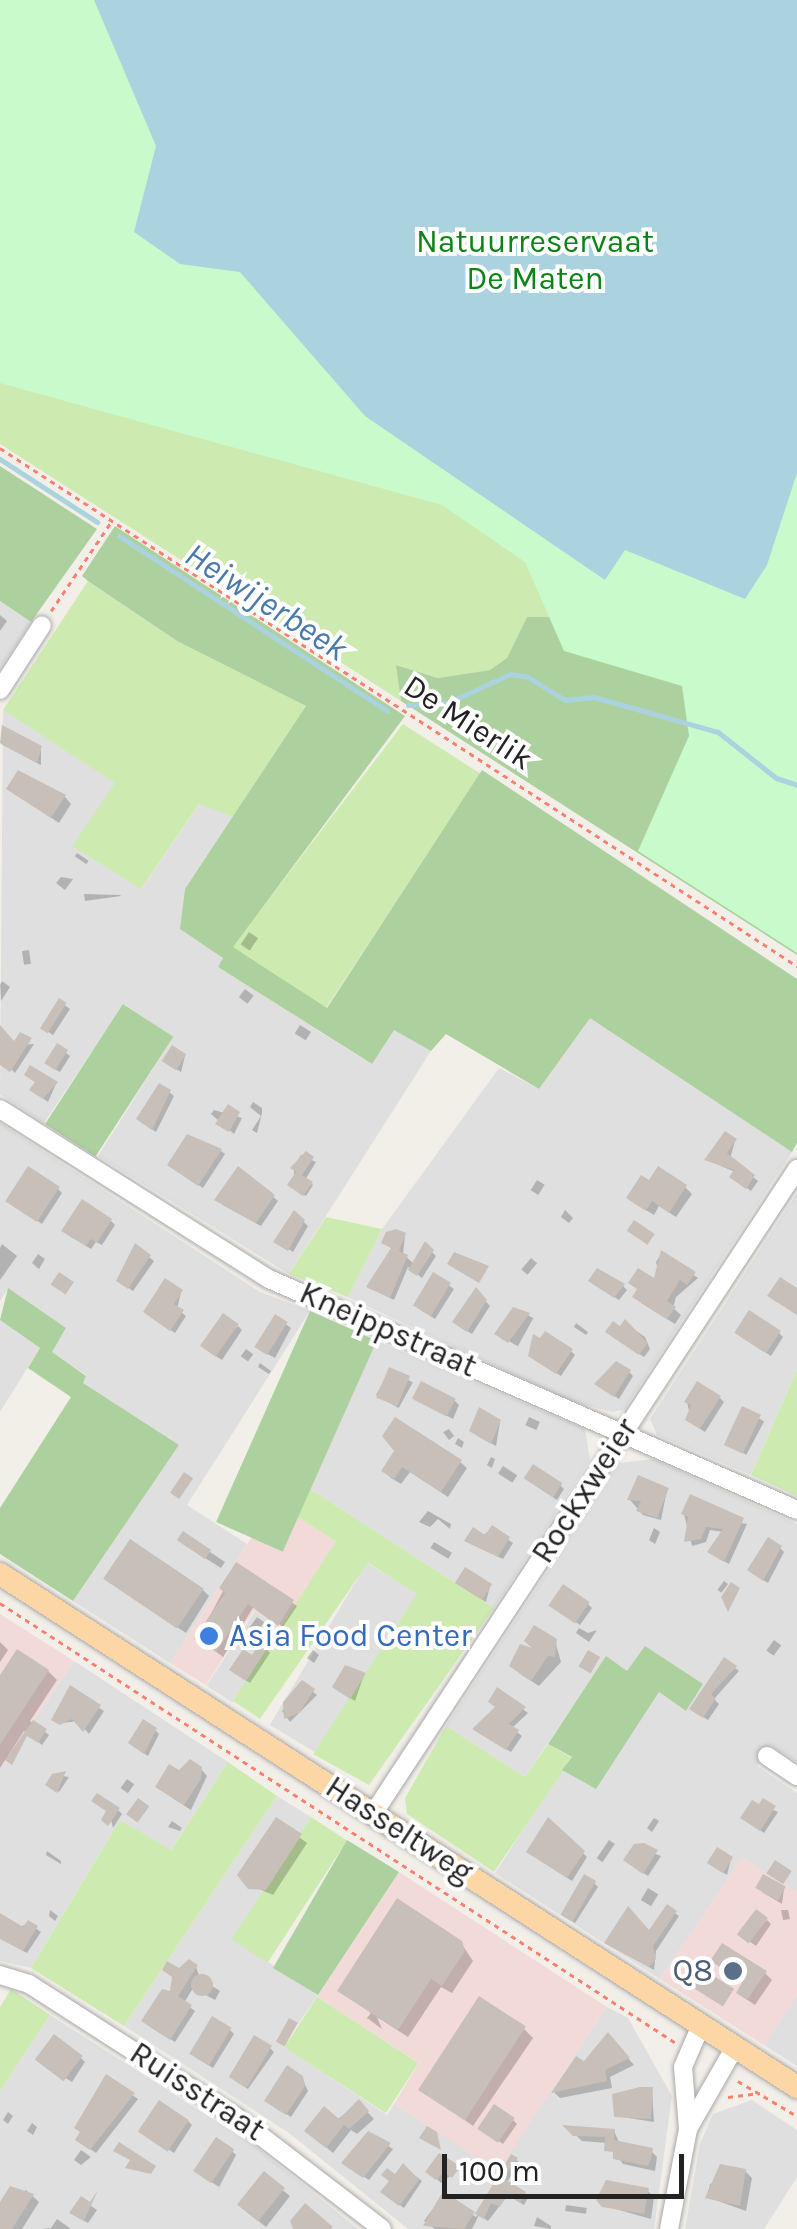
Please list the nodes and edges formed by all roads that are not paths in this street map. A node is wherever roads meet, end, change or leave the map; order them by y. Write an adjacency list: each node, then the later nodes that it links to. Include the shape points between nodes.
1 (42, 625): 2 (street)
2 (0, 690)
3 (0, 1110): 5 (street, Kneippstraat, via 269,1279)
4 (797, 1169): 5 (street, Rockxweier)
5 (623, 1433): 6 (street, Kneippstraat); 10 (street, Rockxweier)
6 (797, 1510)
7 (0, 1574): 10 (main road, Hasseltweg)
8 (767, 1756): 9 (street)
9 (797, 1776)
10 (373, 1814): 12 (main road, Hasseltweg)
11 (0, 1976): 16 (street, Ruisstraat, via 29,1984 235,2116)
12 (701, 2025): 13 (main road, Hasseltweg); 15 (street, via 683,2067)
13 (734, 2047): 14 (main road, Hasseltweg); 15 (street)
14 (797, 2087)
15 (688, 2129): 17 (street)
16 (382, 2229)
17 (668, 2229)

